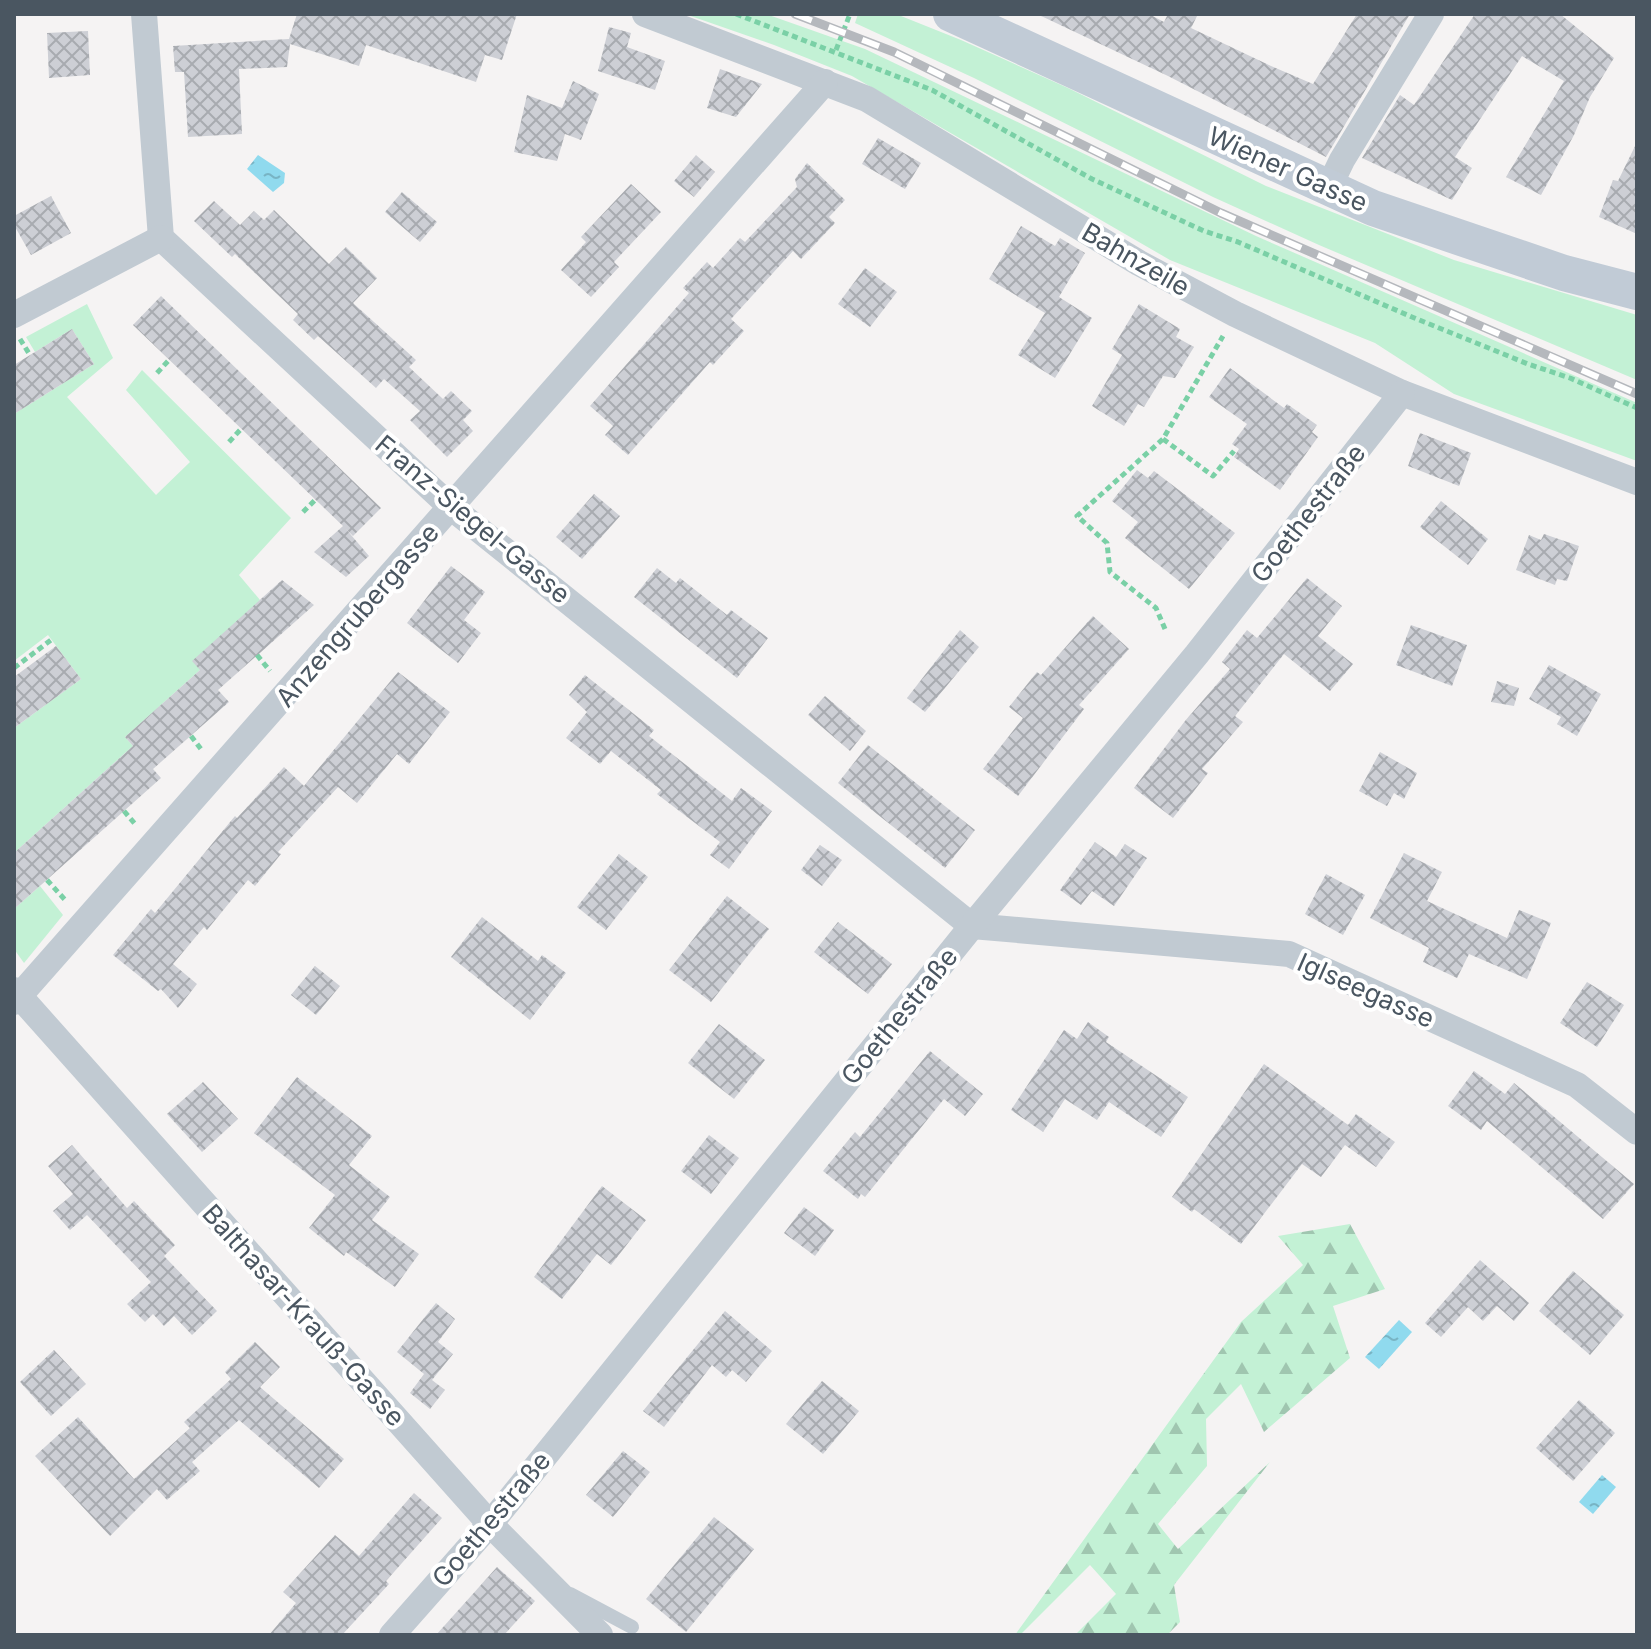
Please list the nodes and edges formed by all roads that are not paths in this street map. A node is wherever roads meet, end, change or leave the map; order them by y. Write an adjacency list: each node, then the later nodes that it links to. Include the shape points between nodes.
1 (144, 14): 7 (street)
2 (645, 14): 5 (street, Bahnzeile)
3 (951, 14): 6 (main road, Wiener Gasse)
4 (1431, 14): 6 (street)
5 (825, 82): 10 (street, Bahnzeile, via 867,99 1139,263); 12 (street, Anzengrubergasse)
6 (1328, 189): 8 (main road, Wiener Gasse, via 1469,242)
7 (161, 238): 9 (street); 12 (street, Franz-Siegel-Gasse)
8 (1637, 292)
9 (14, 315)
10 (1402, 393): 11 (street, Bahnzeile); 13 (street, Goethestraße, via 1197,654)
11 (1637, 482)
12 (452, 508): 13 (street, Franz-Siegel-Gasse); 14 (street, Anzengrubergasse)
13 (972, 926): 15 (street, Iglseegasse, via 1289,954 1577,1085); 16 (street, Goethestraße)
14 (16, 996): 16 (street, Balthasar-Krauß-Gasse)
15 (1637, 1132)
16 (490, 1524): 17 (street, Balthasar-Krauß-Gasse); 19 (street, Goethestraße)
17 (549, 1583): 18 (lane); 20 (street, Balthasar-Krauß-Gasse)
18 (632, 1627)
19 (392, 1635)
20 (600, 1635)

